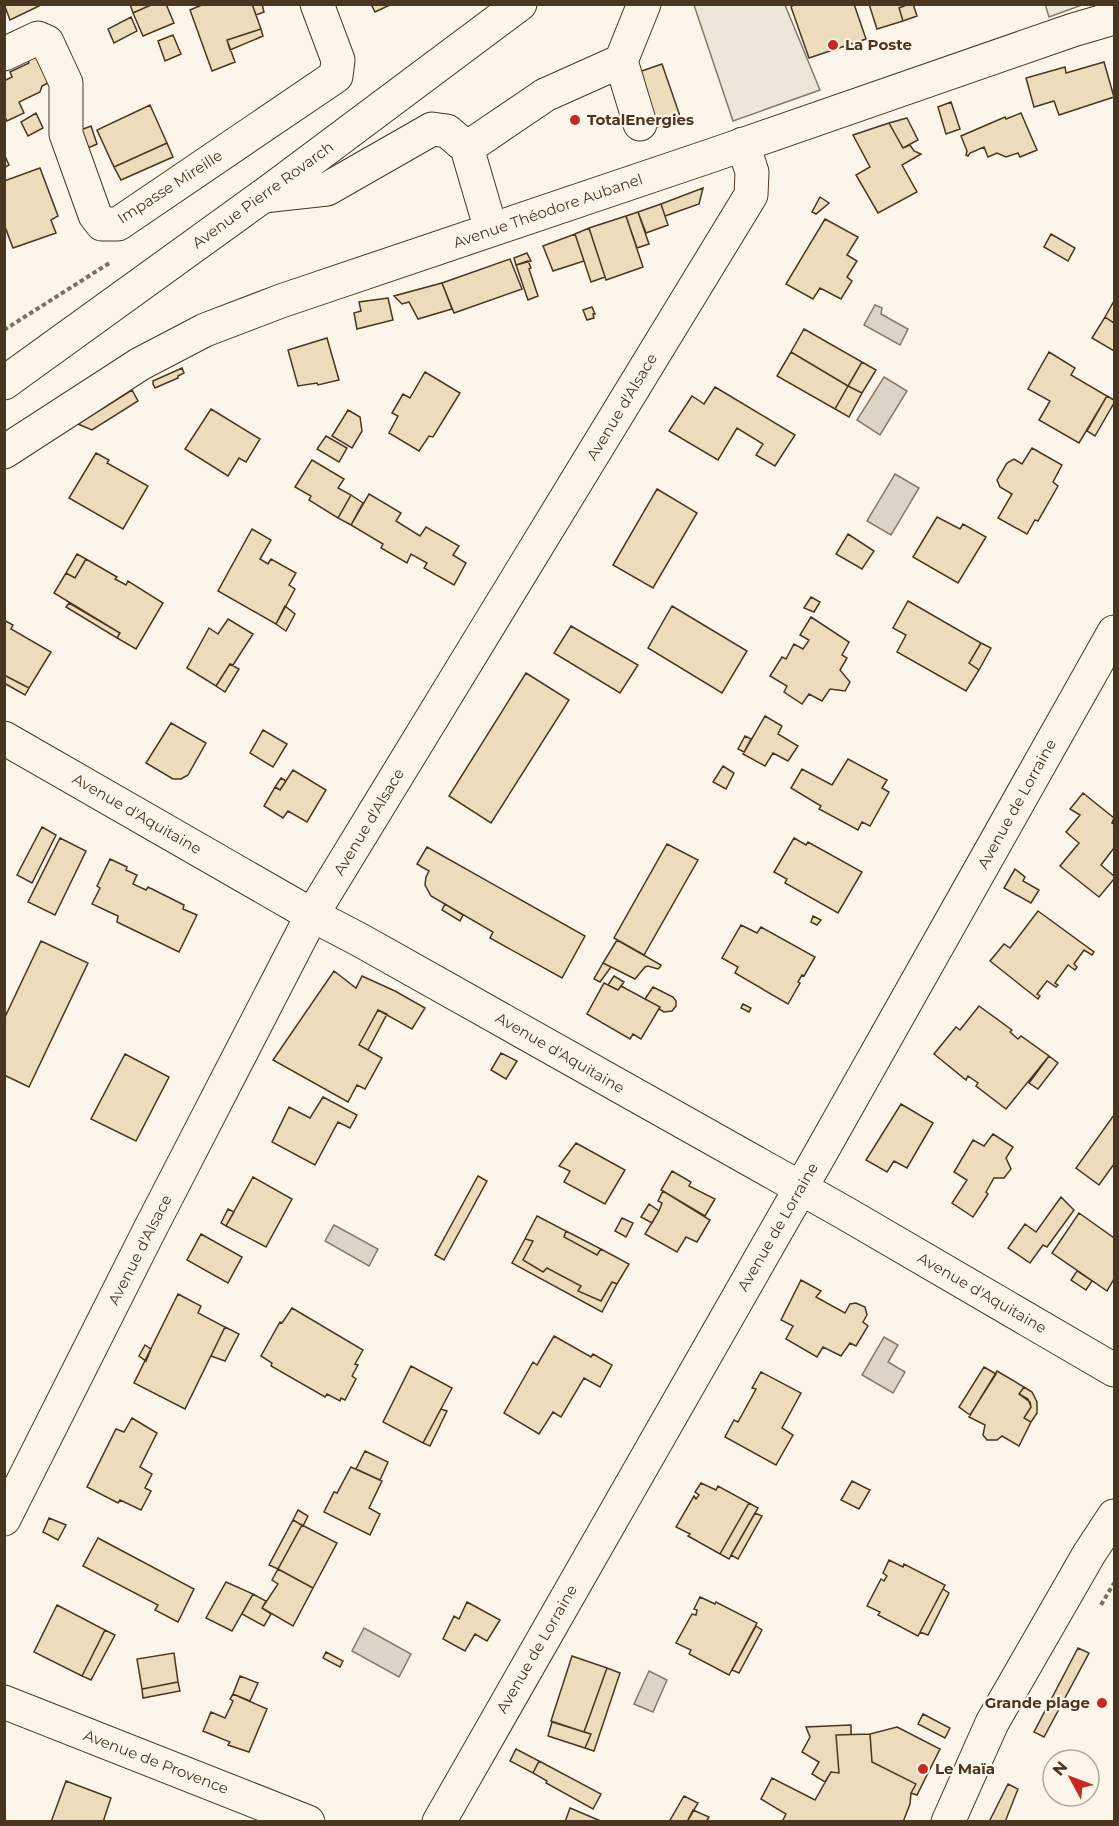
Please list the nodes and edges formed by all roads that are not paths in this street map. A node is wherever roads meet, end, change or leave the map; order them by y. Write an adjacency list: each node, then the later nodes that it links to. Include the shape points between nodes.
1 (316, 4): 6 (street, Impasse Mireille, via 338,60 336,76 118,224 102,224 95,215 66,134 66,83 47,42 38,38)
2 (520, 4): 11 (street, Avenue Pierre Rovarch)
3 (644, 4): 7 (street)
4 (1068, 17): 5 (street, Avenue Théodore Aubanel); 9 (street, Avenue Théodore Aubanel)
5 (1114, 18)
6 (7, 46)
7 (621, 61): 8 (street); 10 (street, via 545,95)
8 (640, 124)
9 (757, 130): 12 (street, Avenue Théodore Aubanel); 17 (street, Avenue d'Alsace, via 751,195)
10 (467, 148): 11 (street, via 447,131 432,129 327,189); 12 (street)
11 (263, 196): 13 (street, Avenue Pierre Rovarch)
12 (491, 230): 14 (street, Avenue Théodore Aubanel, via 205,330 141,364)
13 (4, 383)
14 (4, 452)
15 (1114, 632): 18 (street, Avenue de Lorraine)
16 (4, 738): 17 (street, Avenue d'Aquitaine)
17 (312, 915): 18 (street, Avenue d'Aquitaine); 21 (street, Avenue d'Alsace)
18 (800, 1188): 19 (street, Avenue d'Aquitaine); 24 (street, Avenue de Lorraine)
19 (1114, 1370)
20 (1114, 1516): 25 (street, via 992,1724)
21 (4, 1519)
22 (4, 1702): 23 (street, Avenue de Provence)
23 (308, 1821)
24 (439, 1821)
25 (948, 1821)

